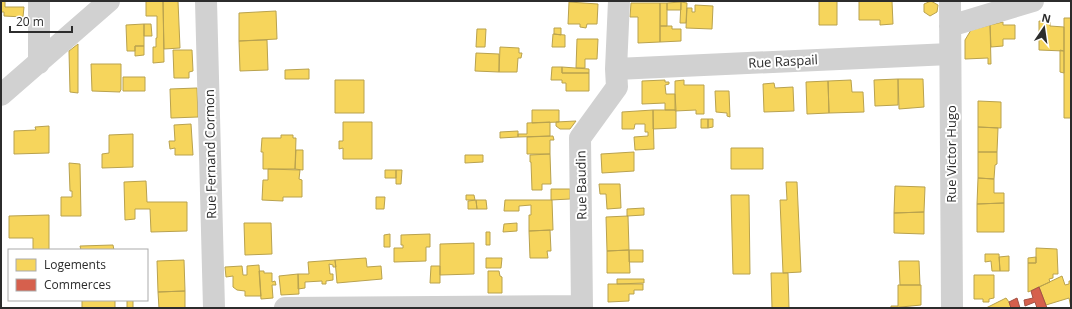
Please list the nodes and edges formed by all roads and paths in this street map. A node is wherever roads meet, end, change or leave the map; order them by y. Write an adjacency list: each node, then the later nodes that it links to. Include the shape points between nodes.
1 (39, 1): 9 (street)
2 (110, 1): 9 (street)
3 (206, 1): 13 (street, Rue Fernand Cormon)
4 (619, 1): 10 (street, Rue Baudin)
5 (950, 1): 7 (street, Rue Victor Hugo)
6 (1033, 1): 7 (street)
7 (950, 26): 8 (street, Rue Victor Hugo)
8 (950, 54): 10 (street, Rue Raspail); 15 (street, Rue Victor Hugo)
9 (39, 63): 11 (street)
10 (616, 69): 12 (street, Rue Baudin, via 617,87 580,138)
11 (1, 94)
12 (582, 307): 14 (street)
13 (214, 308)
14 (285, 308)
15 (952, 308)

